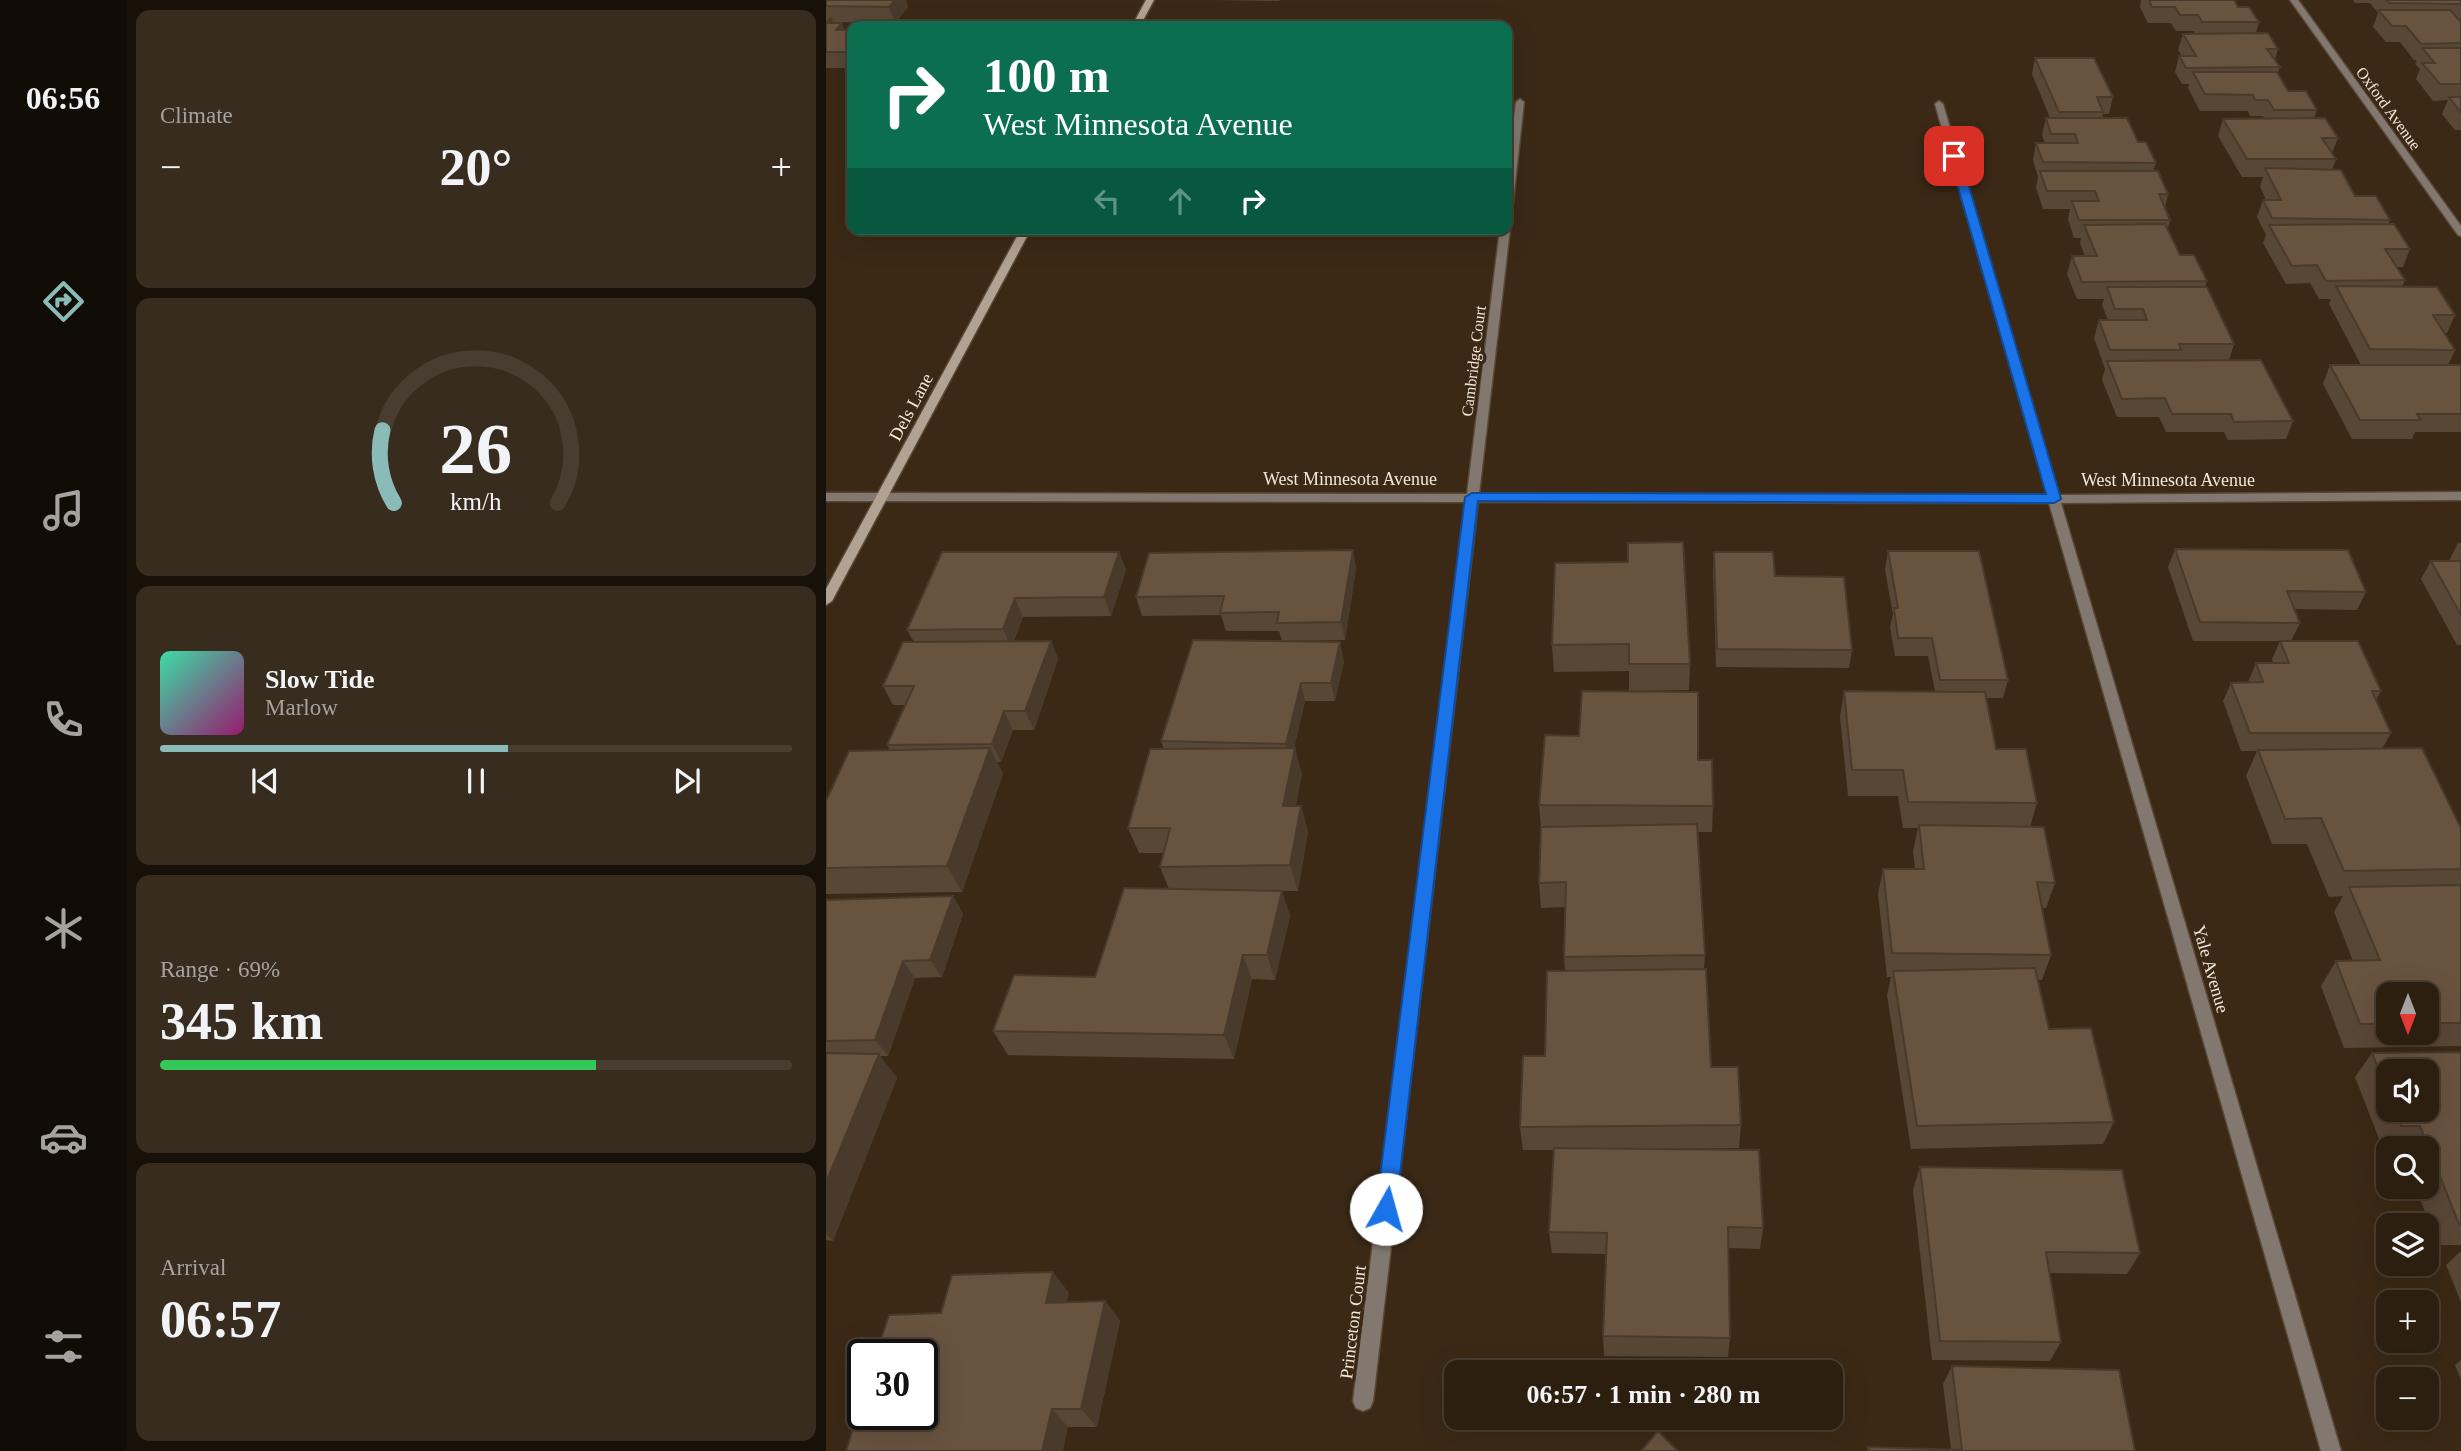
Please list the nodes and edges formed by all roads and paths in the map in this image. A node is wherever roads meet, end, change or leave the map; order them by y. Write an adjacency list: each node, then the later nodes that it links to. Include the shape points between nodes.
1 (1150, 0): 3 (street)
2 (2294, 0): 7 (street, Oxford Avenue)
3 (1139, 21)
4 (1520, 102): 6 (street)
5 (1939, 104): 14 (street, Yale Avenue)
6 (1512, 169)
7 (2461, 233)
8 (1023, 235): 12 (street, Dels Lane)
9 (1503, 235): 13 (street, Cambridge Court)
10 (2461, 496): 14 (street, West Minnesota Avenue)
11 (826, 497): 12 (street, West Minnesota Avenue)
12 (882, 497): 13 (street, West Minnesota Avenue); 15 (street, Dels Lane)
13 (1472, 497): 14 (street, West Minnesota Avenue); 16 (street, Princeton Court)
14 (2054, 499): 17 (street, Yale Avenue)
15 (826, 601)
16 (1363, 1401)
17 (2331, 1451)

